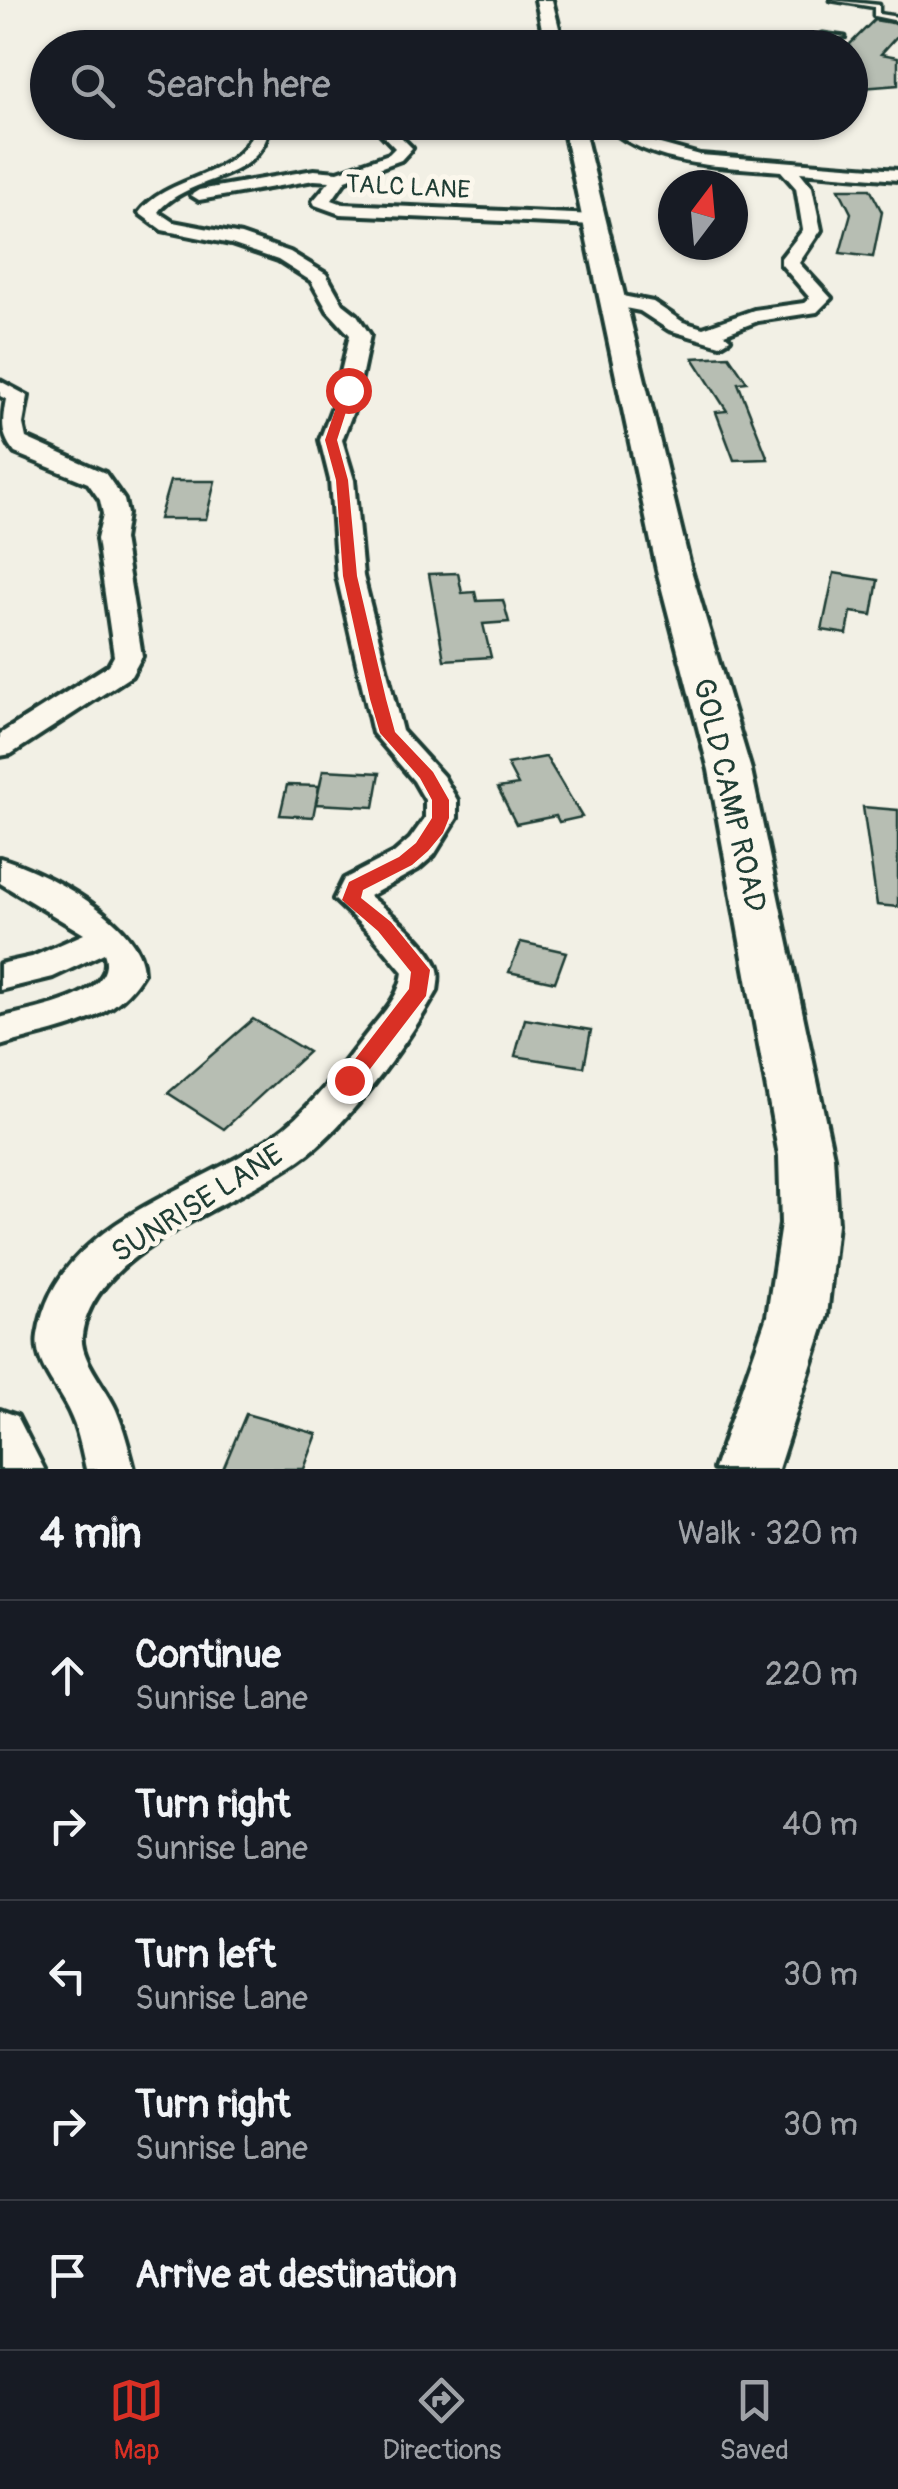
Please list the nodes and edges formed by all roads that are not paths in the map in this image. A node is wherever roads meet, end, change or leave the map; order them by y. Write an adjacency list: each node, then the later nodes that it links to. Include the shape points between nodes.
1 (544, 0): 4 (street)
2 (834, 0): 3 (lane, via 877,6 876,15)
3 (898, 19)
4 (551, 30)
5 (263, 140): 12 (street, via 246,156)
6 (398, 140): 11 (street, via 402,152)
7 (576, 140): 13 (street, GOLD CAMP ROAD)
8 (633, 140): 9 (street, via 699,160)
9 (786, 166): 10 (street); 15 (street, via 804,187 812,230 790,264 821,298 810,308 754,316)
10 (898, 175)
11 (339, 177): 12 (street, TALC LANE, via 314,175); 13 (street, TALC LANE, via 322,202 340,209)
12 (152, 204): 25 (street, SUNRISE LANE, via 148,213 158,222 284,256 319,278 360,335 331,440 342,480 350,576 388,733 441,800 434,833 422,847 356,886 351,900 408,951 420,970 419,991 300,1137 130,1240 72,1292 59,1340 66,1368 100,1430)
13 (596, 220): 14 (street, GOLD CAMP ROAD)
14 (612, 300): 15 (street, via 646,306); 26 (street, GOLD CAMP ROAD, via 674,570 730,770 806,1156 808,1224 797,1316)
15 (700, 334): 16 (street)
16 (729, 341)
17 (0, 386): 18 (street, via 17,396 9,430 14,440 97,478 112,500 112,558 128,656 121,670)
18 (0, 747)
19 (0, 869): 20 (street)
20 (109, 937): 21 (street, via 40,968); 22 (street, via 124,955 125,973 103,999)
21 (0, 977)
22 (0, 1032)
23 (0, 1432): 24 (street)
24 (20, 1469)
25 (110, 1469)
26 (746, 1469)

